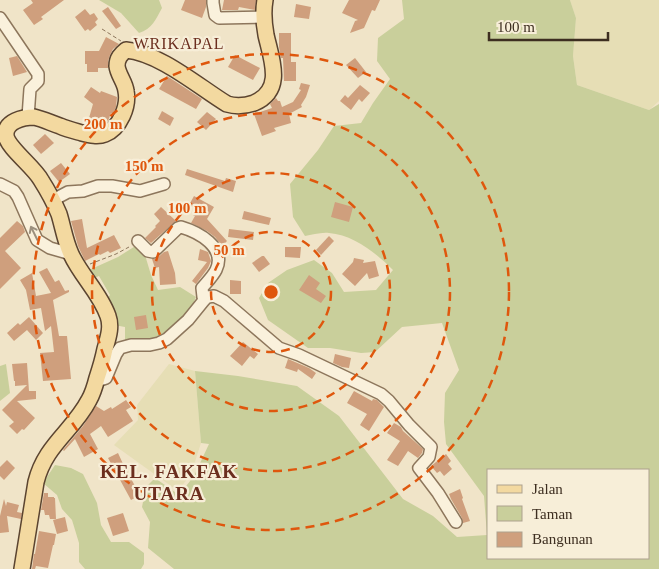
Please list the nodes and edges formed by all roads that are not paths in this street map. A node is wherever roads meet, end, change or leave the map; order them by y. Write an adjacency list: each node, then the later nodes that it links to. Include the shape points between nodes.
1 (213, 0): 3 (street, via 215,15 219,18)
2 (265, 0): 3 (main road)
3 (264, 17): 5 (main road, via 274,69 269,91 261,99 237,107 227,104 171,67 137,51 126,50 117,64 127,100 123,115 107,133 85,134)
4 (0, 18): 5 (street, via 38,74 38,81 29,93)
5 (28, 117): 6 (main road, via 16,121)
6 (3, 134): 9 (main road, via 35,170)
7 (0, 184): 11 (street, one-way to 7, via 37,240 18,197 14,191)
8 (164, 184): 9 (street, via 140,191 100,186 68,192)
9 (53, 200): 11 (main road)
10 (138, 241): 12 (street, via 152,252 180,227 206,239 217,251 218,266 202,288)
11 (71, 254): 13 (main road, via 109,318 109,332)
12 (205, 299): 13 (street, via 166,339 150,345 131,344 120,348 106,378); 14 (street, via 215,296 274,345 386,398 431,446 429,457 419,468)
13 (97, 378): 15 (main road, via 89,400 52,447 40,470)
14 (456, 522)
15 (22, 569)

